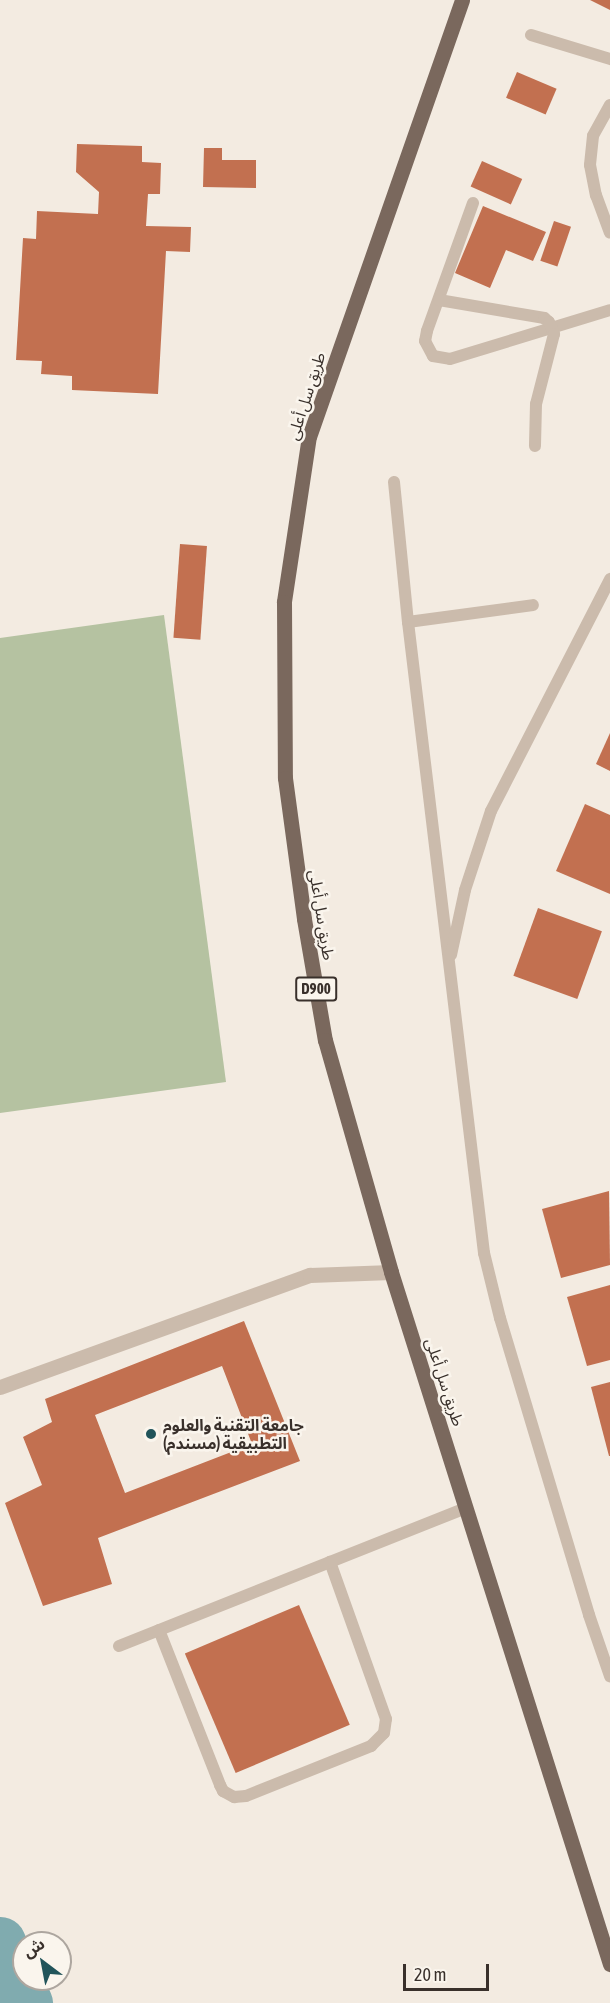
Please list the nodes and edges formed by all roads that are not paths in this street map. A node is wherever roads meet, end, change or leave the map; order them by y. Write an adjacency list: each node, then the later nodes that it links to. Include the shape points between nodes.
1 (462, 0): 16 (main road, طريق سل أعلى / D900, via 309,436 284,602 285,778 304,919 325,1040)
2 (531, 35): 3 (lane)
3 (610, 59)
4 (610, 105): 6 (lane, via 593,136 590,165)
5 (473, 204): 7 (lane)
6 (610, 233)
7 (439, 300): 9 (lane, via 544,318); 9 (lane, via 425,341 433,356 441,359)
8 (610, 310): 9 (lane)
9 (552, 328): 10 (lane, via 554,334 536,404)
10 (535, 446)
11 (394, 482): 14 (lane)
12 (610, 579): 15 (lane, via 490,811 465,890)
13 (532, 605): 14 (lane)
14 (408, 622): 15 (lane)
15 (449, 971): 22 (lane, via 478,1219 491,1286)
16 (391, 1272): 17 (street, via 310,1275); 18 (main road, طريق سل أعلى / D900)
17 (0, 1387)
18 (466, 1508): 19 (lane); 23 (main road, طريق سل أعلى / D900)
19 (330, 1562): 20 (lane); 20 (lane, via 386,1719 384,1733 371,1746 246,1796 234,1797 223,1791)
20 (159, 1630): 21 (lane)
21 (119, 1646)
22 (610, 1676)
23 (610, 1964)

